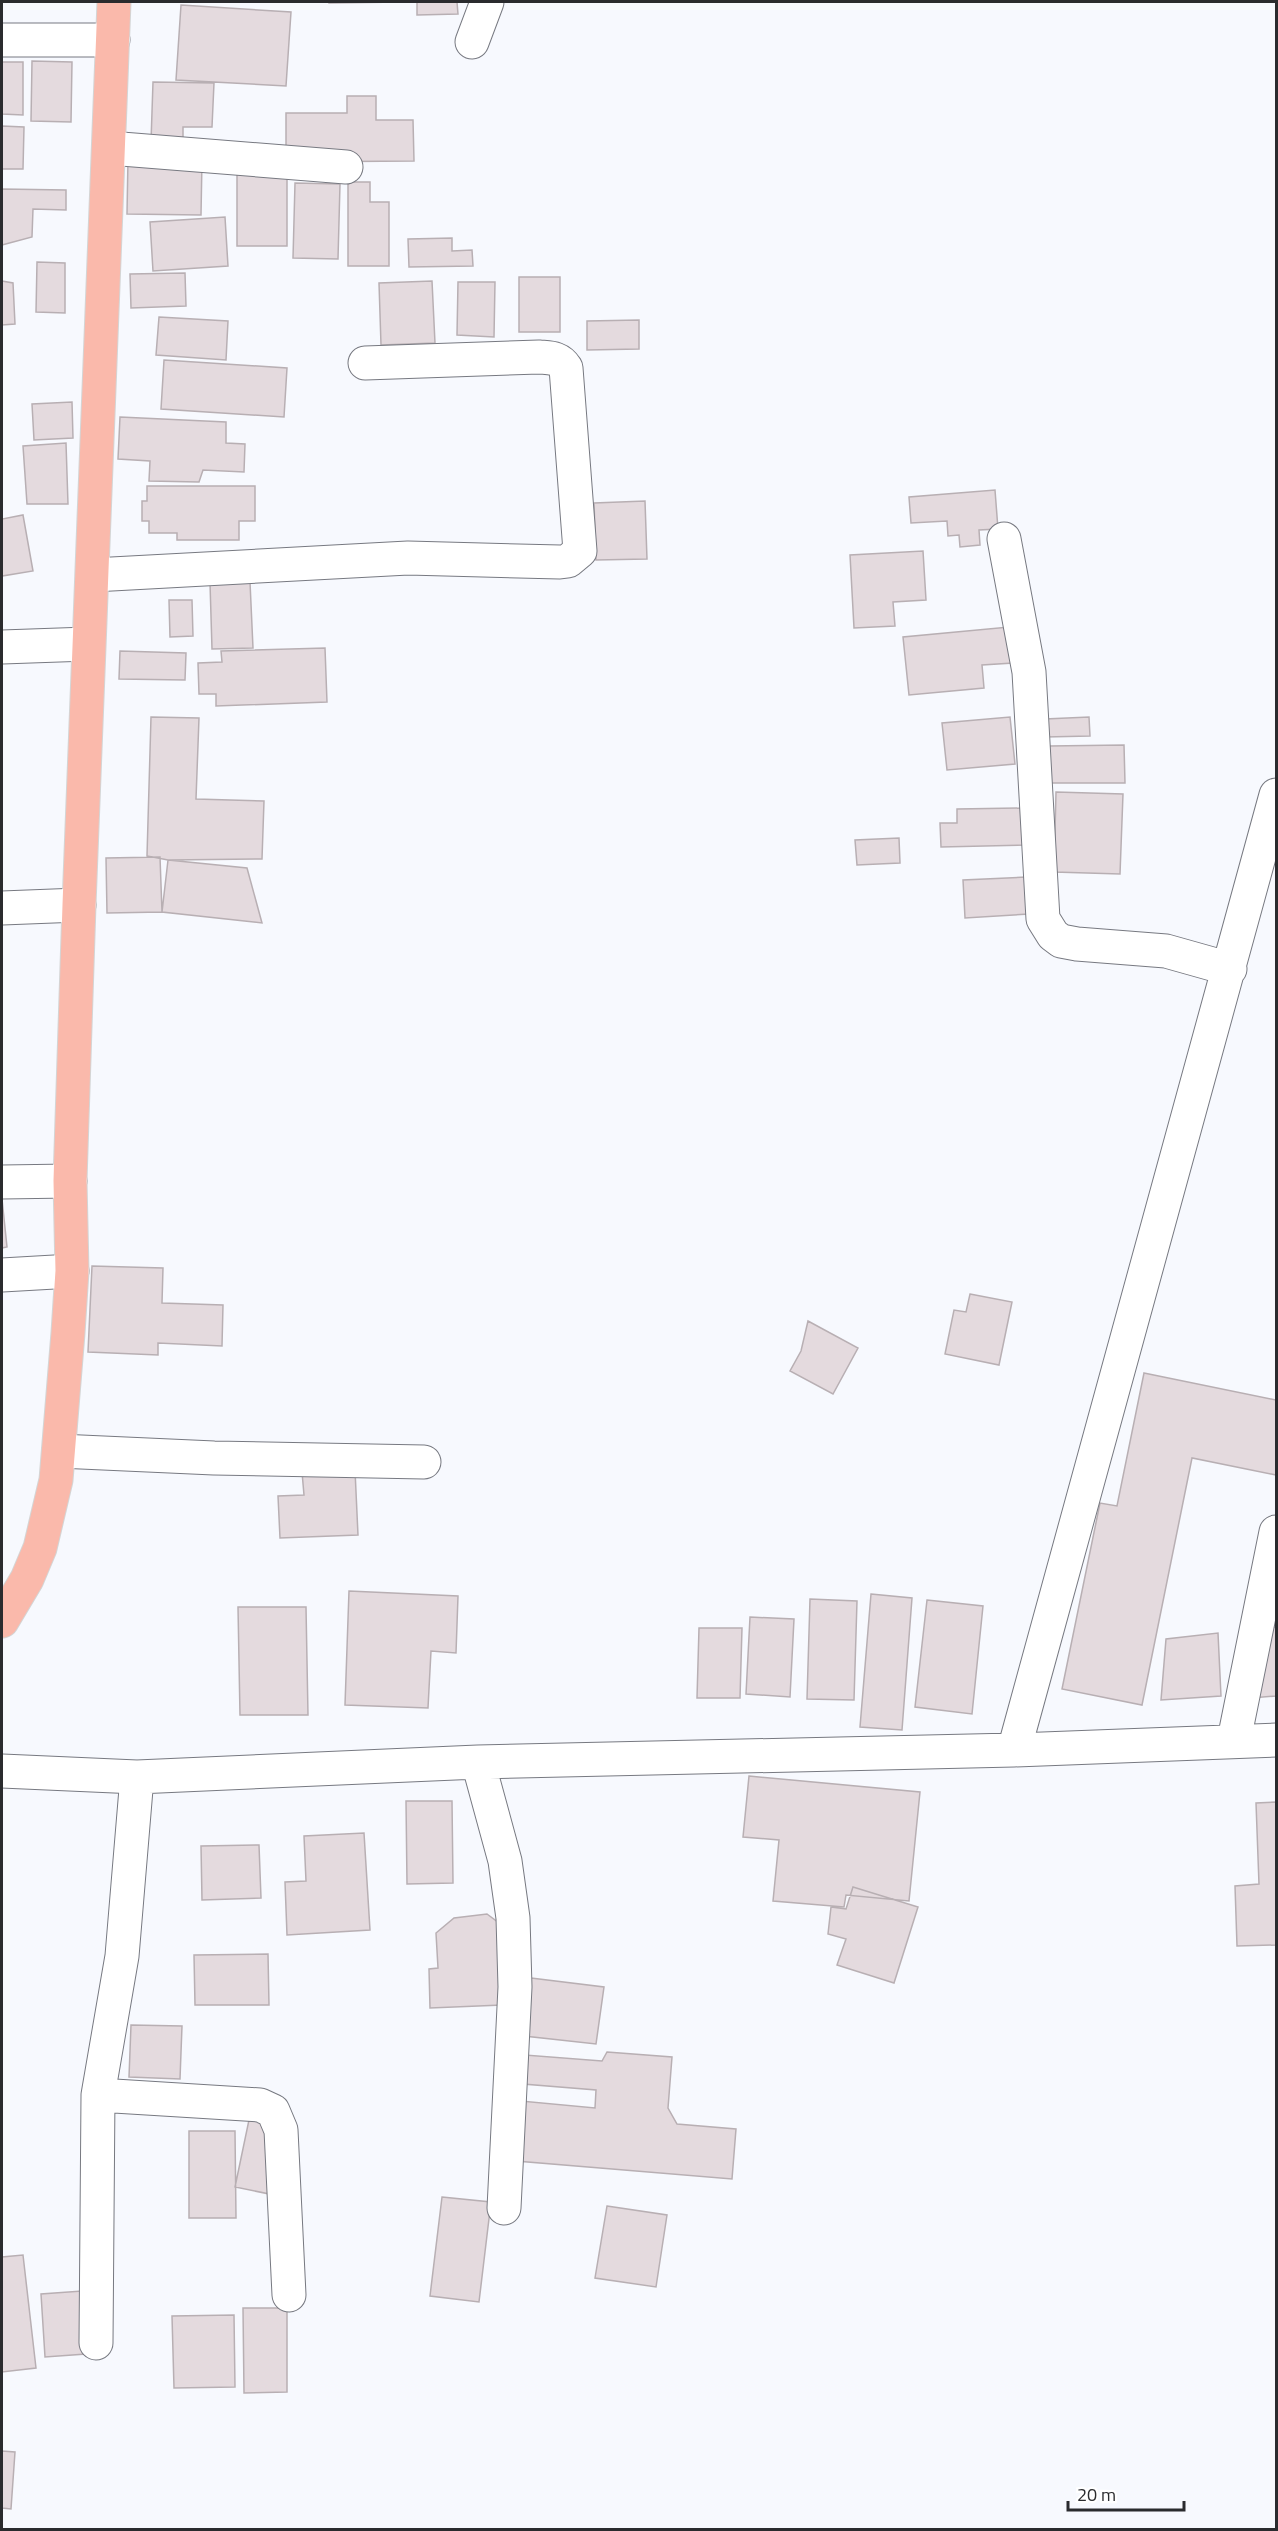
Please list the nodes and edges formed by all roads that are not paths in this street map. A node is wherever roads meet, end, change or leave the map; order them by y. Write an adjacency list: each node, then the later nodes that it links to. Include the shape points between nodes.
1 (114, 2): 4 (main road)
2 (486, 2): 5 (street)
3 (2, 40): 4 (street)
4 (113, 40): 6 (main road)
5 (472, 42)
6 (109, 148): 7 (street); 10 (main road)
7 (346, 167)
8 (364, 363): 10 (street, via 539,357 556,358 562,363 566,368 580,551 560,562 408,558)
9 (1004, 539): 16 (street, via 1029,672 1043,919 1061,940 1166,951)
10 (93, 575): 11 (main road)
11 (88, 644): 12 (street); 14 (main road)
12 (2, 647)
13 (1276, 795): 16 (street)
14 (79, 905): 15 (street); 17 (main road)
15 (2, 908)
16 (1230, 969): 27 (street)
17 (70, 1180): 18 (street); 19 (main road)
18 (2, 1182)
19 (72, 1271): 20 (street); 21 (main road)
20 (2, 1275)
21 (59, 1451): 22 (street); 24 (main road, via 40,1548)
22 (424, 1462)
23 (1276, 1532): 25 (street)
24 (2, 1621)
25 (1234, 1740): 26 (street); 27 (street)
26 (1276, 1740)
27 (1014, 1750): 28 (street)
28 (478, 1761): 30 (street); 32 (street, via 505,1861 513,1918 515,1987)
29 (2, 1771): 30 (street)
30 (136, 1777): 31 (street, via 122,1956)
31 (98, 2095): 33 (street, via 260,2105 273,2111 281,2130); 34 (street)
32 (504, 2208)
33 (289, 2295)
34 (96, 2343)

